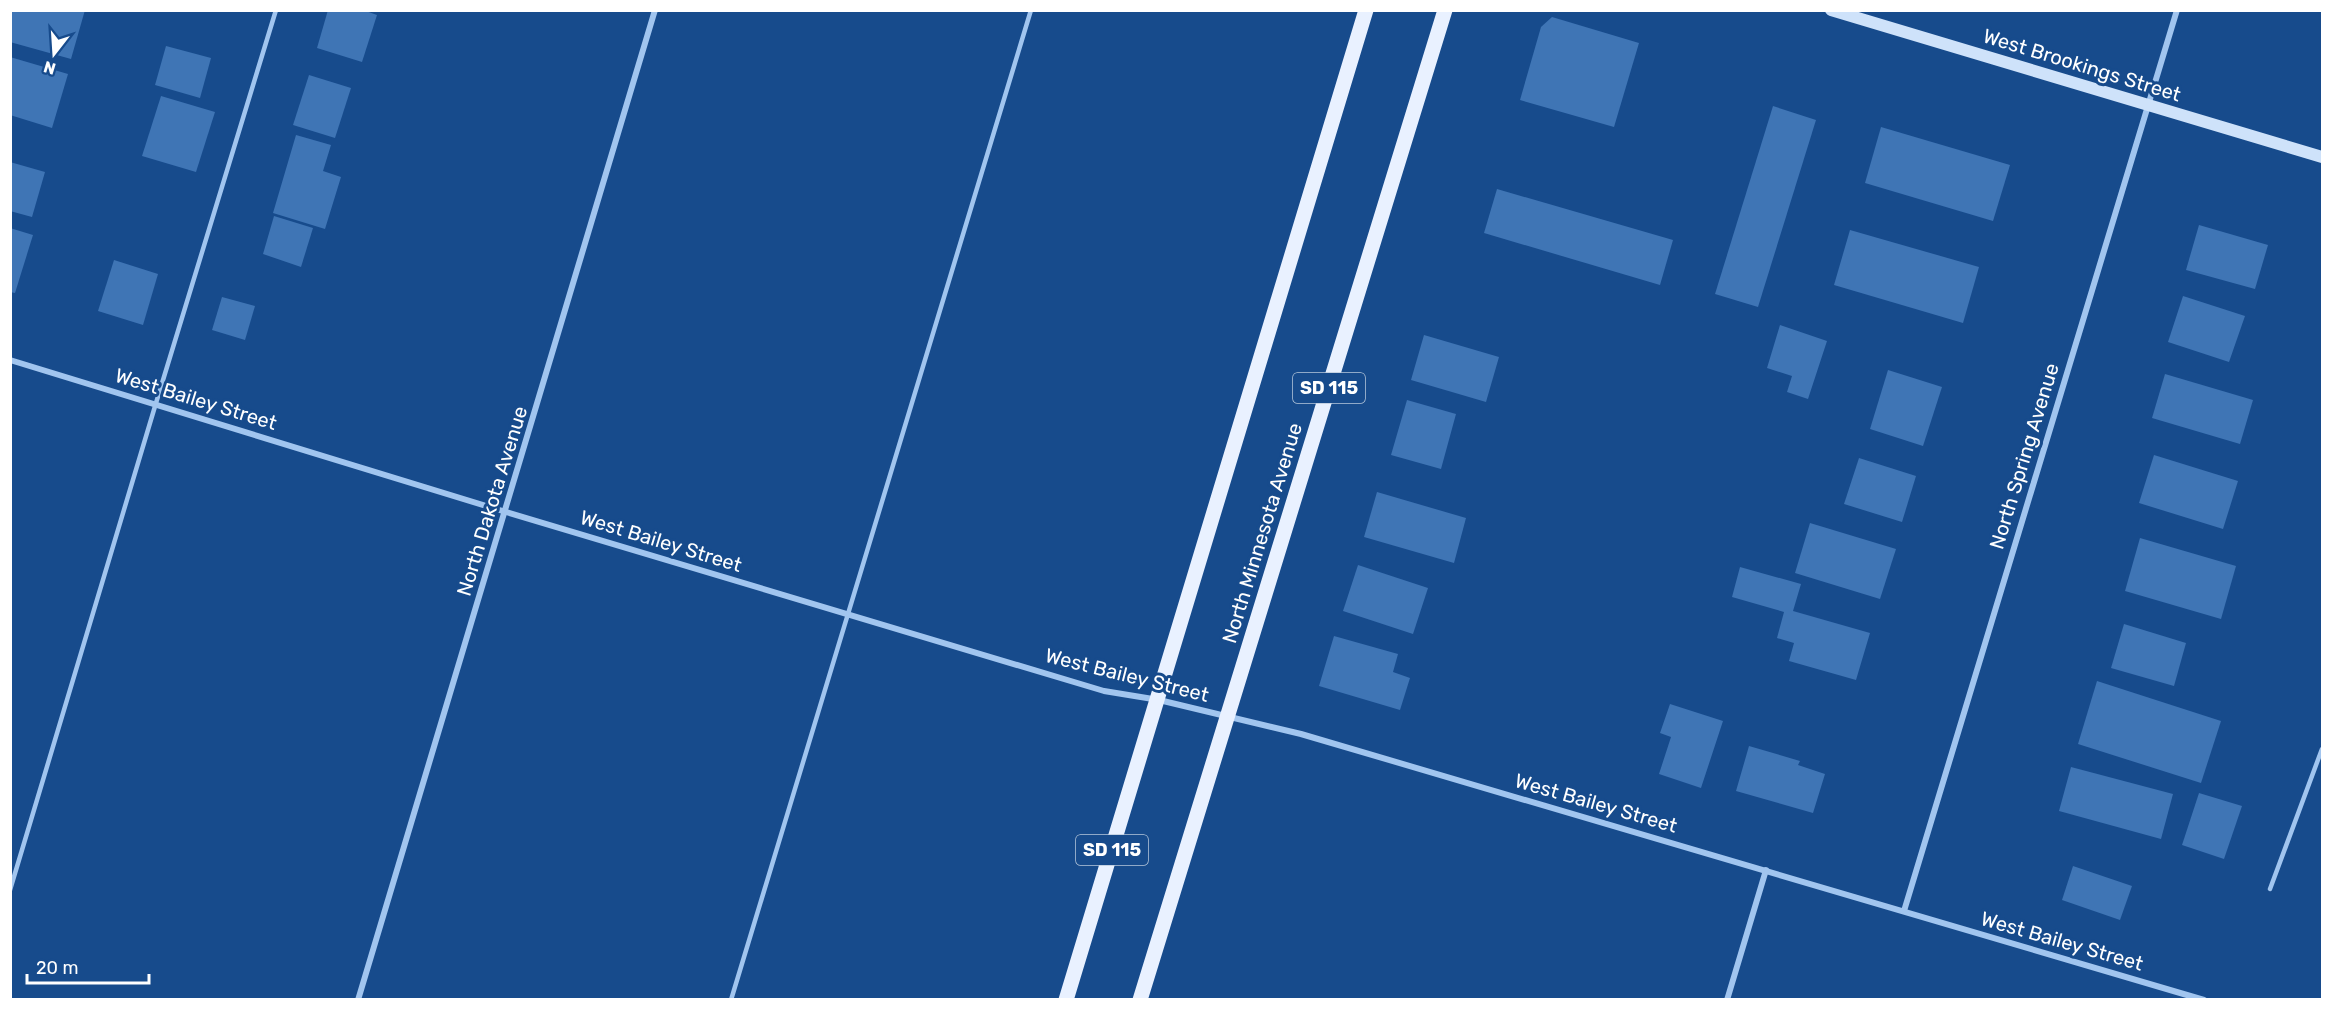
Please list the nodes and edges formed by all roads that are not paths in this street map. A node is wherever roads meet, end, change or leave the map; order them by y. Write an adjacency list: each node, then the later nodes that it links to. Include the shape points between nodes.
1 (276, 10): 11 (lane)
2 (655, 10): 12 (street, North Dakota Avenue)
3 (1031, 10): 13 (lane)
4 (1366, 10): 14 (main road, SD 115)
5 (1445, 10): 15 (main road, North Minnesota Avenue / SD 115)
6 (1831, 10): 8 (street, West Brookings Street)
7 (2176, 10): 8 (street, North Spring Avenue)
8 (2148, 105): 9 (street, West Brookings Street); 20 (street, North Spring Avenue)
9 (2322, 157)
10 (10, 360): 11 (street, West Bailey Street)
11 (156, 403): 12 (street, West Bailey Street); 19 (lane)
12 (506, 512): 13 (street, West Bailey Street); 21 (street, North Dakota Avenue)
13 (847, 614): 14 (street, West Bailey Street, via 1104,691); 22 (lane)
14 (1159, 700): 15 (street, West Bailey Street); 23 (main road, SD 115)
15 (1227, 716): 17 (street, West Bailey Street, via 1301,734); 24 (main road, North Minnesota Avenue / SD 115)
16 (2322, 749): 18 (lane)
17 (1766, 870): 20 (street, West Bailey Street); 25 (street)
18 (2270, 889)
19 (10, 890)
20 (1904, 911): 26 (street, West Bailey Street)
21 (358, 999)
22 (730, 999)
23 (1066, 999)
24 (1140, 999)
25 (1727, 999)
26 (2204, 999)

